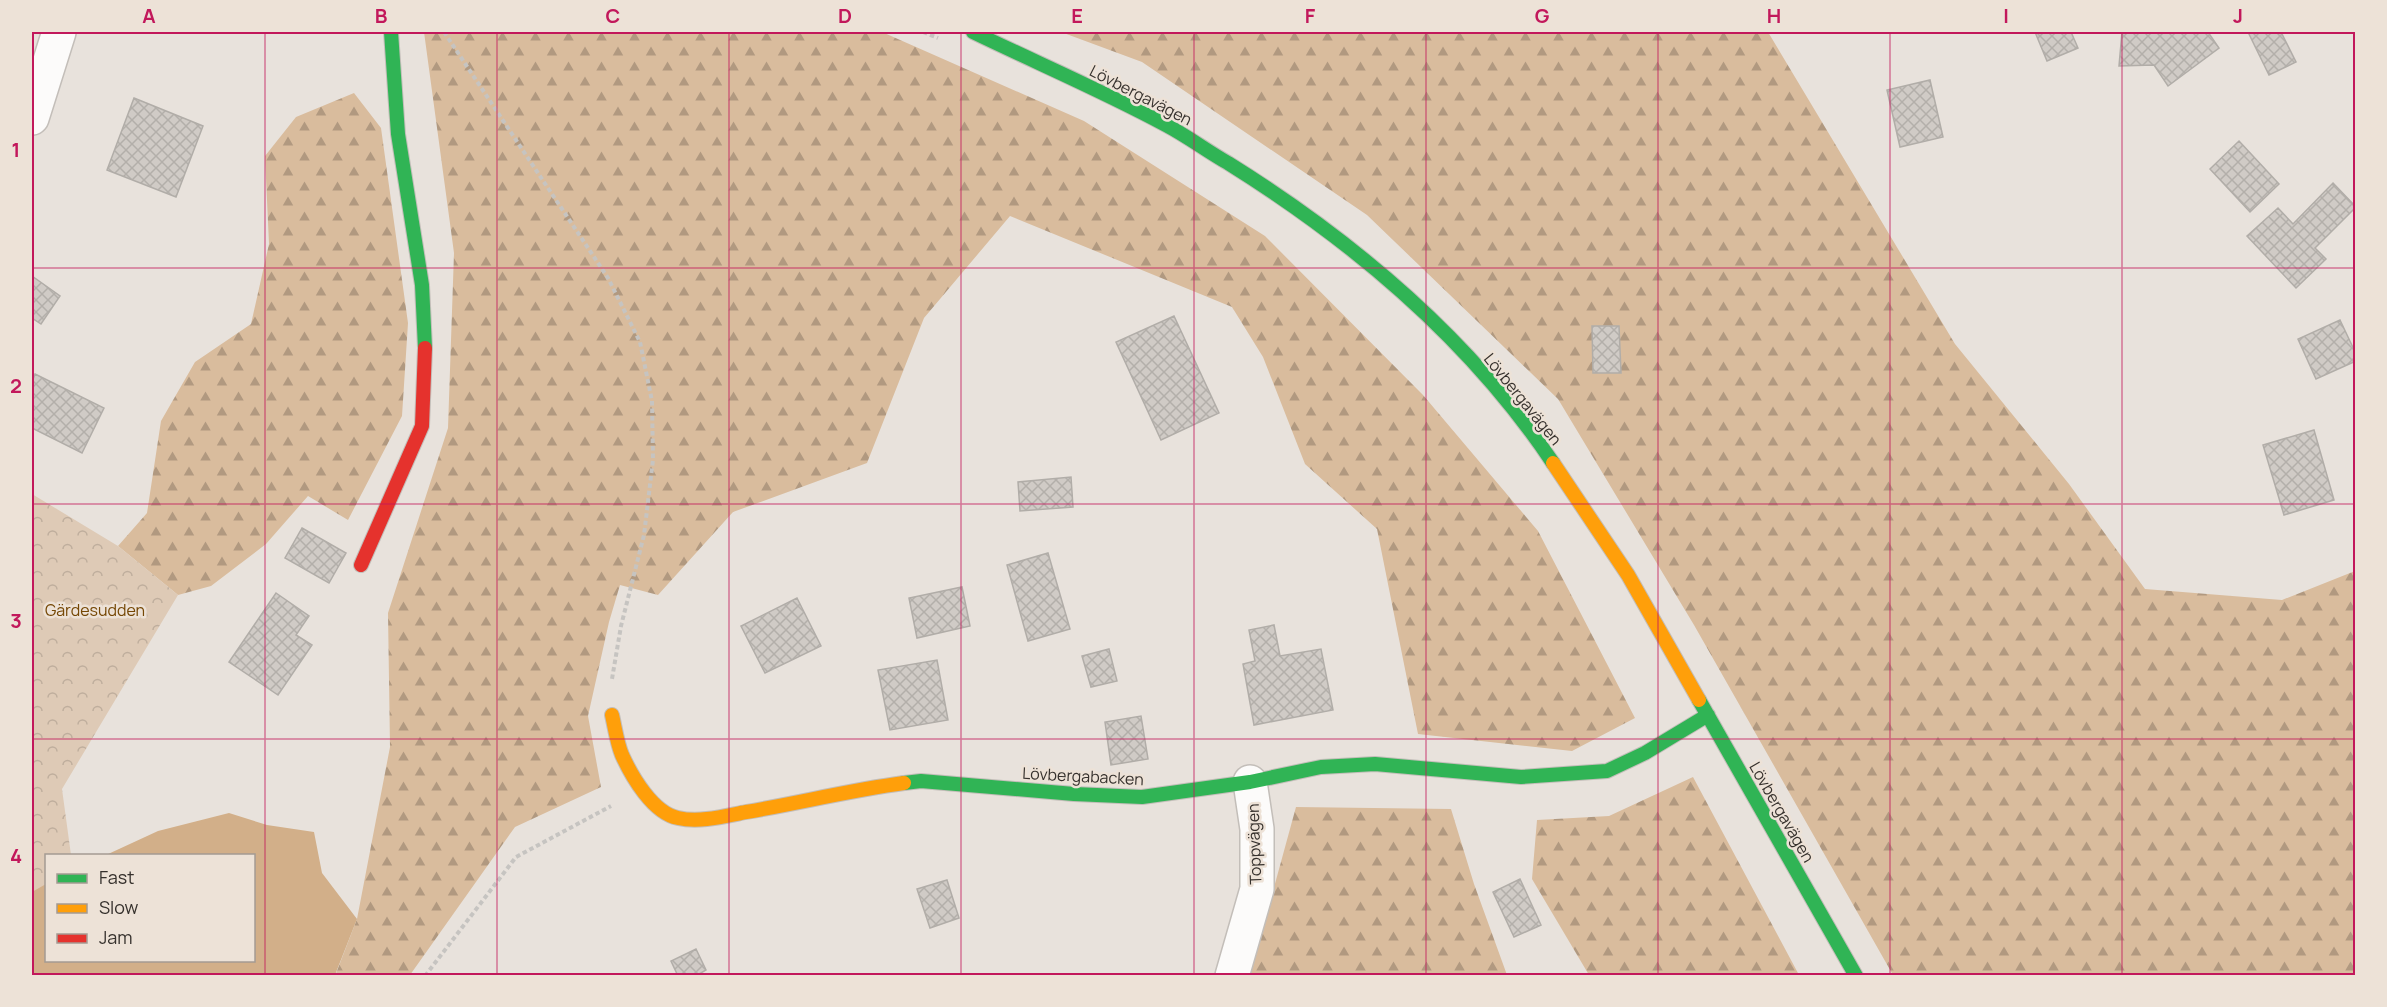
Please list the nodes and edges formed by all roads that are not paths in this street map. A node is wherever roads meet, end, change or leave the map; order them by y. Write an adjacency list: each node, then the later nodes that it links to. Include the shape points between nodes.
1 (59, 32): 4 (street)
2 (391, 32): 5 (street, via 398,134 422,285 422,426)
3 (973, 32): 7 (street, Lövbergavägen, via 1166,125 1277,194 1375,267 1459,346 1538,441 1628,575)
4 (32, 118)
5 (361, 565)
6 (612, 715): 8 (street, Lövbergabacken, via 622,754 641,789 657,806 677,818 706,819 807,802 857,789 921,781 1142,797)
7 (1708, 715): 8 (street, Lövbergabacken, via 1607,771 1521,777 1375,764 1321,768); 10 (street, Lövbergavägen)
8 (1250, 782): 9 (street, Toppvägen, via 1257,829 1257,889)
9 (1232, 975)
10 (1856, 975)

